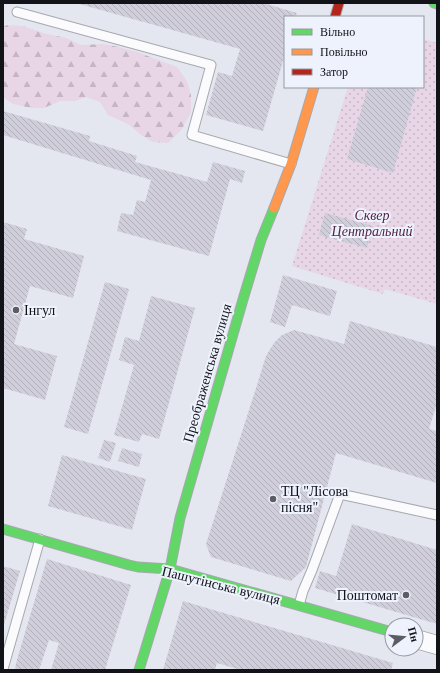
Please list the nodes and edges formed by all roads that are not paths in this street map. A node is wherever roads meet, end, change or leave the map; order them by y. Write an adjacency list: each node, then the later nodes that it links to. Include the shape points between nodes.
1 (339, 3): 3 (main road)
2 (17, 12): 5 (lane, via 211,65 192,135)
3 (335, 16)
4 (314, 88): 5 (main road, Преображенська вулиця)
5 (291, 164): 9 (main road, Преображенська вулиця, via 261,240 246,289 180,518)
6 (437, 515): 10 (lane, via 340,494)
7 (3, 529): 8 (main road, Пашутінська вулиця)
8 (40, 540): 9 (main road, Пашутінська вулиця, via 138,567); 14 (lane)
9 (170, 569): 10 (main road, Пашутінська вулиця); 15 (main road, Преображенська вулиця)
10 (299, 605): 11 (main road, Пашутінська вулиця)
11 (384, 630)
12 (424, 641): 13 (street)
13 (437, 645)
14 (3, 669)
15 (139, 670)

